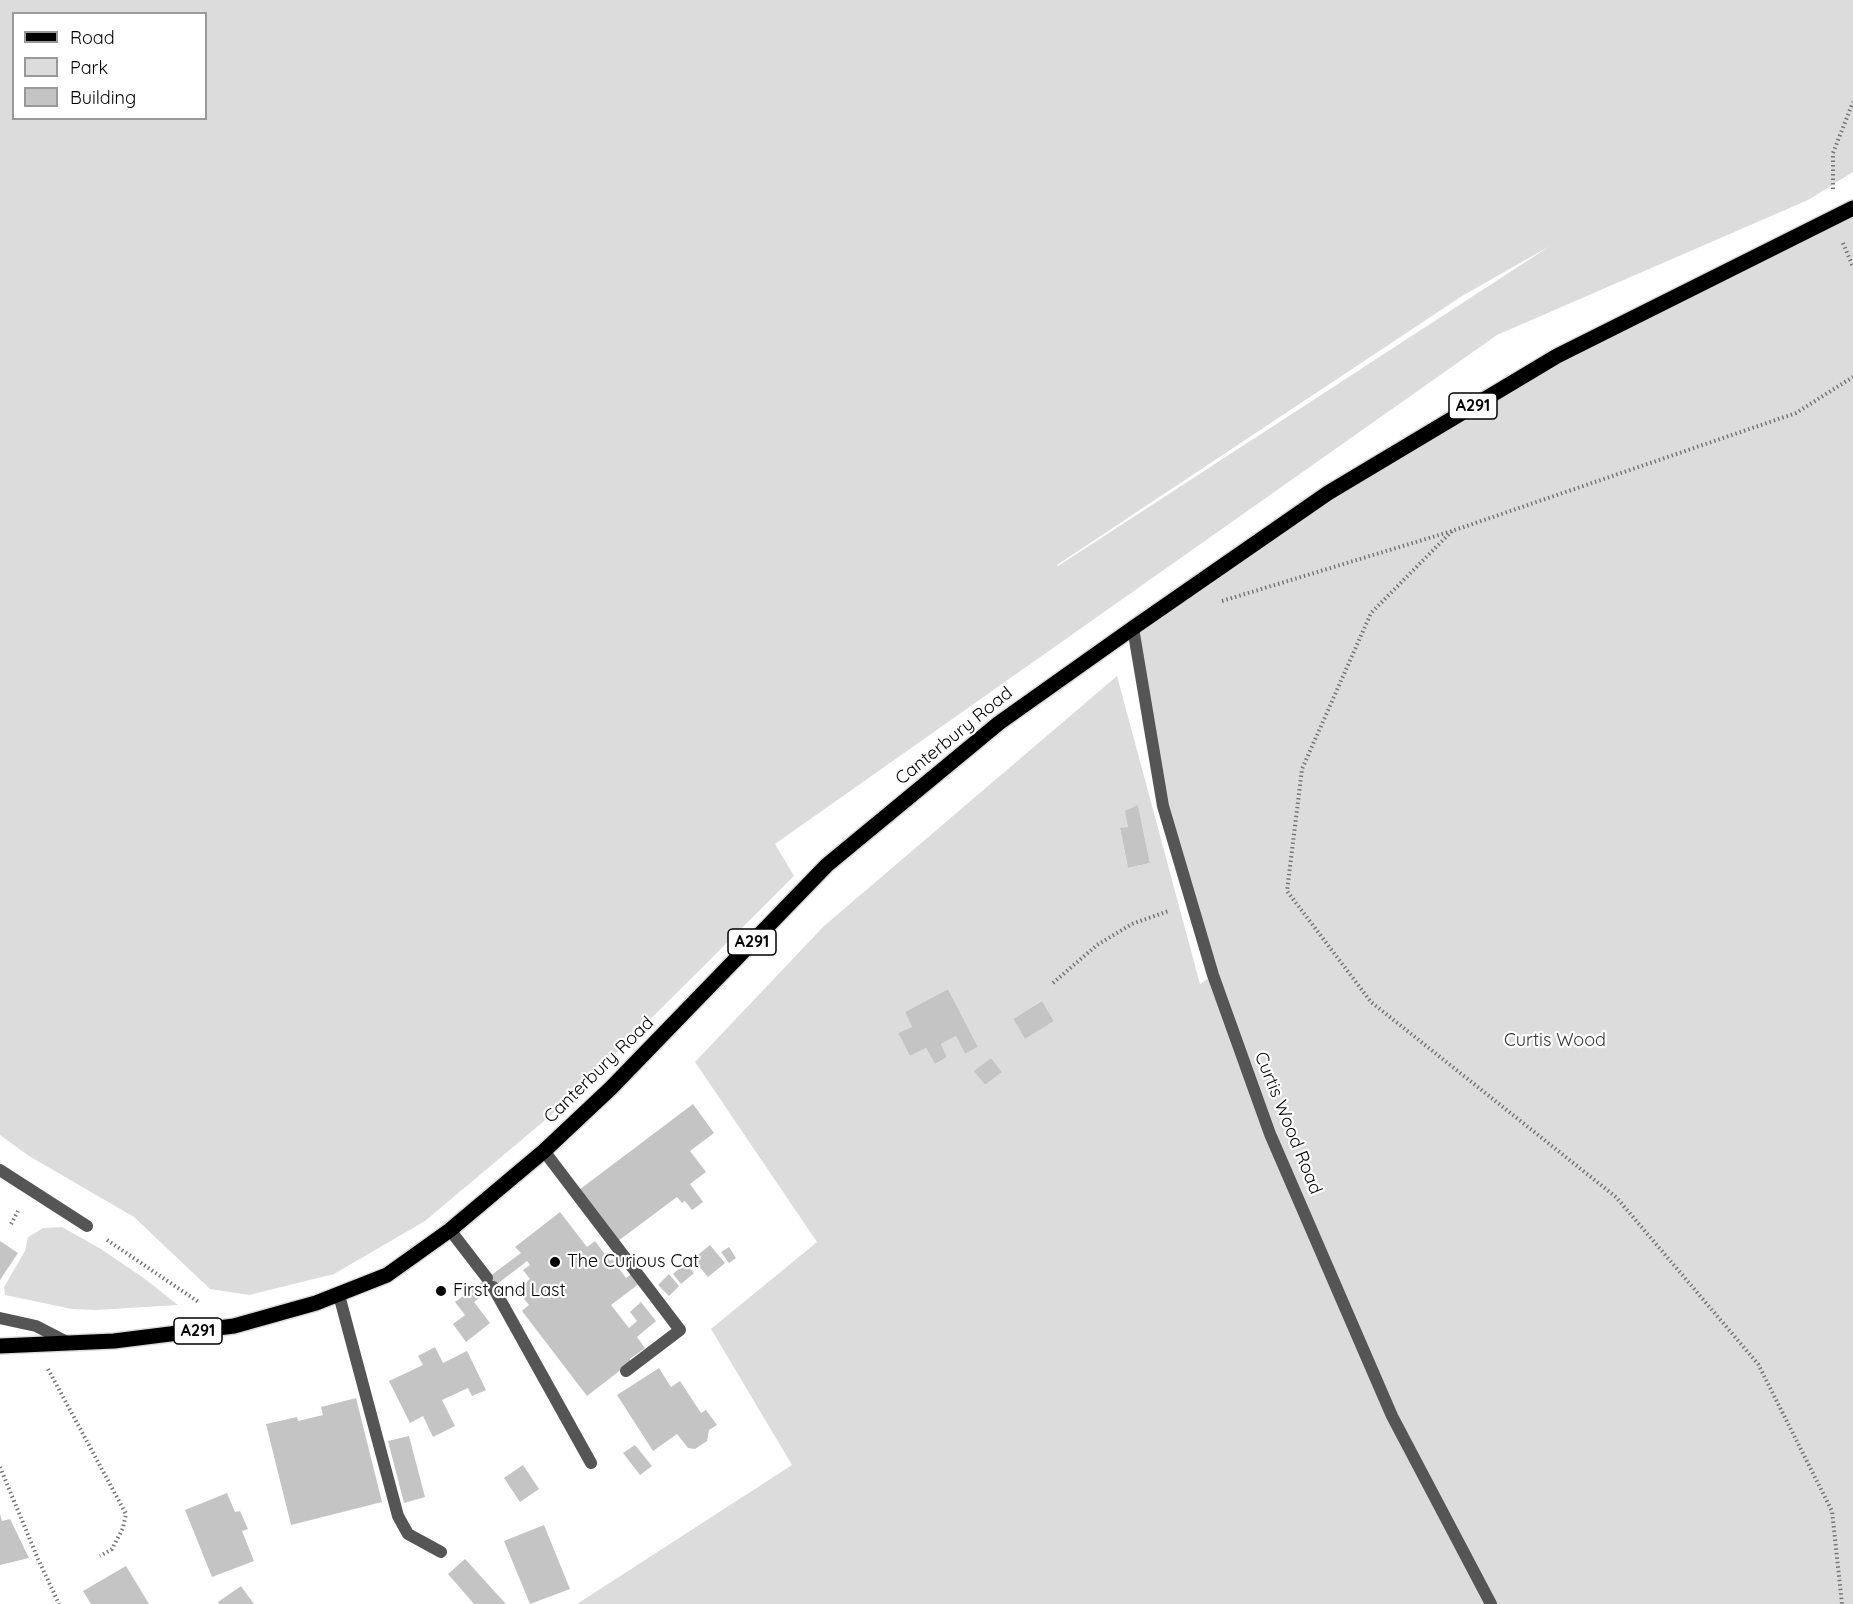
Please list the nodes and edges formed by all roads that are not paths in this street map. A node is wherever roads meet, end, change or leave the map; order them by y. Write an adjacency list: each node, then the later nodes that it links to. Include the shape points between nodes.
1 (1853, 208): 2 (main road, A291, via 1557,356 1328,493)
2 (1133, 628): 3 (main road, Canterbury Road / A291, via 999,723 827,865 611,1088); 14 (street, Curtis Wood Road, via 1163,806 1213,975 1275,1144 1392,1416)
3 (544, 1150): 6 (main road, Canterbury Road / A291); 11 (street, via 680,1330)
4 (0, 1170): 5 (street)
5 (87, 1226)
6 (450, 1230): 7 (main road, Canterbury Road / A291, via 387,1275); 12 (street, via 490,1283)
7 (339, 1295): 9 (main road, Canterbury Road / A291, via 234,1326); 13 (street, via 398,1516 408,1534)
8 (0, 1318): 9 (street, via 36,1326)
9 (69, 1343): 10 (main road, Canterbury Road / A291)
10 (0, 1346)
11 (626, 1371)
12 (591, 1463)
13 (441, 1552)
14 (1491, 1604)

